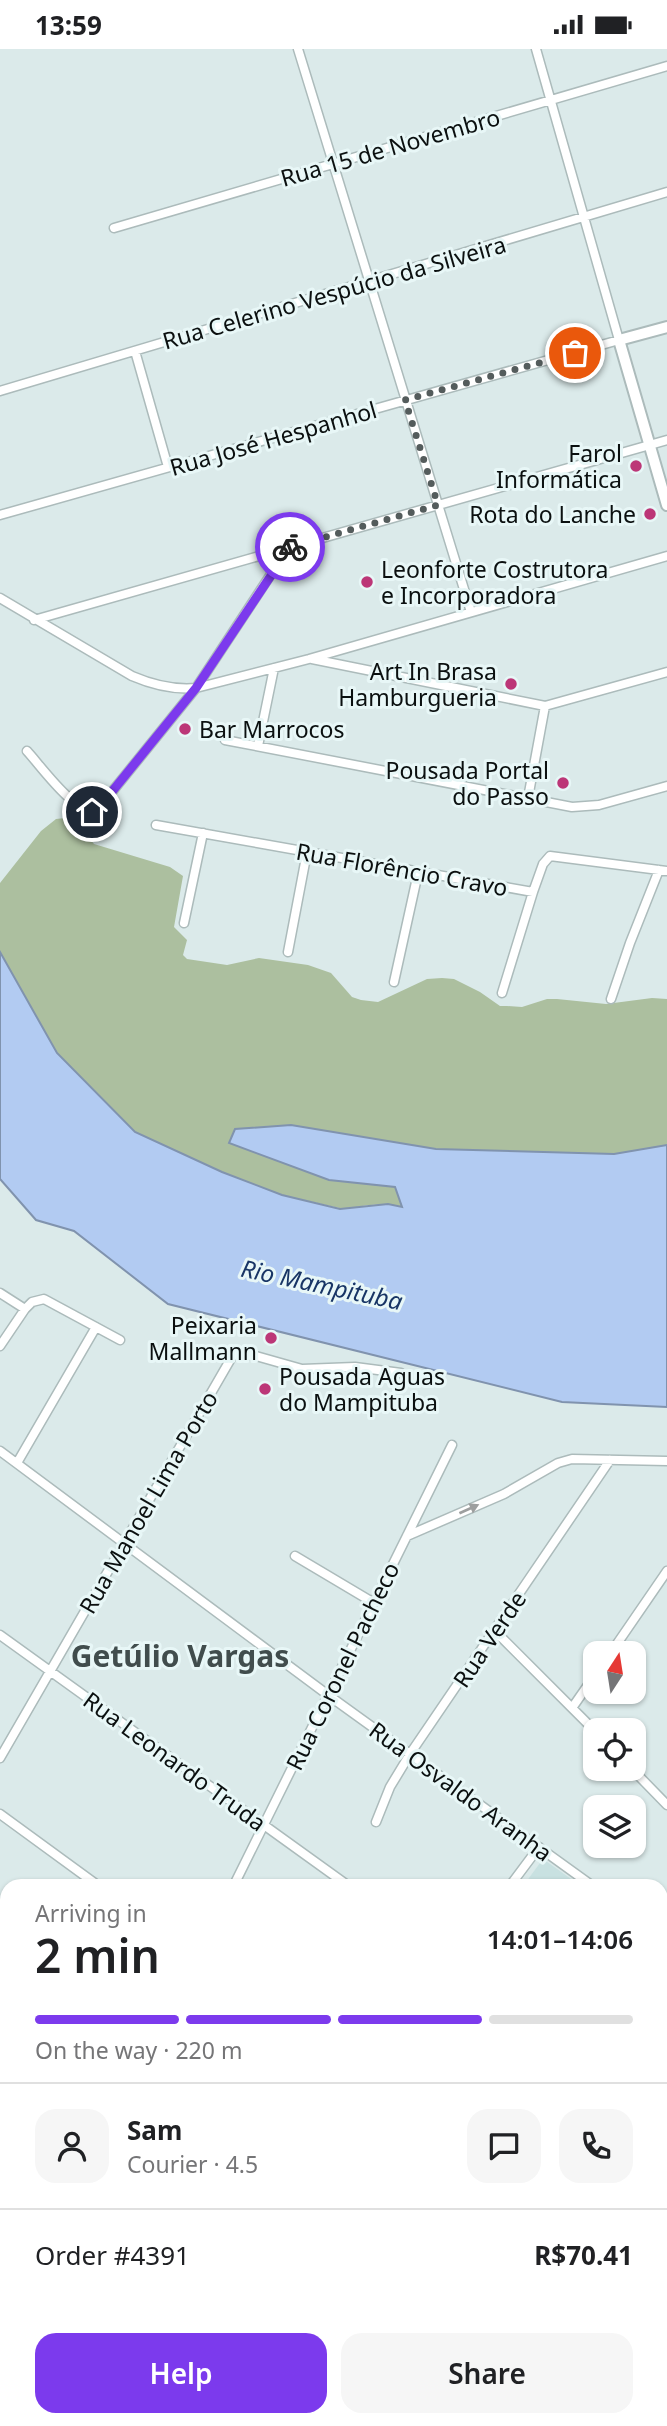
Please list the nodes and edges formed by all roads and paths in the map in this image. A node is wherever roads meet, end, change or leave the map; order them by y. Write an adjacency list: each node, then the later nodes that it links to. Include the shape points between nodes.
1 (298, 49): 5 (street)
2 (536, 49): 4 (street)
3 (667, 66): 4 (street, Rua 15 de Novembro)
4 (550, 101): 5 (street, Rua 15 de Novembro); 7 (street)
5 (333, 164): 8 (street, Rua 15 de Novembro); 9 (street)
6 (667, 193): 7 (street, Rua Celerino Vespúcio da Silveira)
7 (584, 218): 9 (street, Rua Celerino Vespúcio da Silveira); 11 (street)
8 (114, 228)
9 (368, 282): 12 (street, Rua Celerino Vespúcio da Silveira); 14 (street)
10 (667, 327): 11 (main road, Rua José Hespanhol)
11 (619, 340): 14 (street, Rua José Hespanhol); 16 (main road)
12 (135, 351): 13 (street, Rua Celerino Vespúcio da Silveira); 17 (street)
13 (0, 391)
14 (405, 400): 17 (street, Rua José Hespanhol); 18 (street)
15 (667, 440): 16 (street)
16 (650, 445): 18 (street); 19 (main road)
17 (168, 467): 20 (street, Rua José Hespanhol)
18 (438, 505): 21 (street); 24 (street)
19 (667, 505)
20 (0, 515)
21 (289, 547): 25 (street); 29 (street)
22 (667, 556): 24 (street)
23 (0, 598): 25 (street)
24 (471, 612): 26 (street)
25 (34, 619): 29 (street, via 145,682)
26 (309, 659): 27 (street); 30 (street)
27 (274, 668): 29 (street); 32 (street)
28 (667, 672): 30 (street)
29 (196, 688): 33 (street, via 92,812 73,801)
30 (545, 706): 35 (street)
31 (225, 740): 32 (street)
32 (258, 746): 35 (street)
33 (27, 751)
34 (667, 786): 35 (street, via 592,807)
35 (528, 798)
36 (156, 825): 37 (street, Rua Florêncio Cravo)
37 (203, 833): 38 (street, Rua Florêncio Cravo); 42 (street)
38 (307, 852): 40 (street, Rua Florêncio Cravo); 43 (street)
39 (663, 870): 41 (street, Rua Florêncio Cravo, via 550,856); 46 (street)
40 (418, 873): 41 (street, Rua Florêncio Cravo); 44 (street)
41 (533, 892): 45 (street)
42 (184, 923)
43 (288, 952)
44 (394, 982)
45 (502, 993)
46 (611, 999)
47 (0, 1293): 48 (street)
48 (25, 1309): 49 (street, via 44,1299); 51 (street)
49 (96, 1327): 50 (street); 57 (street)
50 (120, 1340)
51 (0, 1346)
52 (401, 1373): 59 (street, Rua Manoel Lima Porto, via 355,1367 302,1369 256,1356 233,1355)
53 (452, 1445): 58 (street, Rua Coronel Pacheco)
54 (0, 1451): 57 (street, Rua Osvaldo Aranha)
55 (610, 1460): 56 (street); 58 (street, one-way to 55, via 504,1494 558,1463); 63 (street, Rua Verde)
56 (667, 1461)
57 (16, 1463): 59 (street, Rua Osvaldo Aranha)
58 (407, 1536): 62 (street, Rua Coronel Pacheco)
59 (123, 1542): 66 (street, Rua Manoel Lima Porto); 68 (street, Rua Osvaldo Aranha)
60 (295, 1556): 62 (street)
61 (667, 1571): 65 (street)
62 (374, 1603): 68 (street, Rua Coronel Pacheco)
63 (493, 1633): 69 (street); 71 (street, Rua Verde)
64 (0, 1635): 66 (street, Rua Leonardo Truda)
65 (619, 1641)
66 (50, 1671): 72 (street, Rua Manoel Lima Porto); 77 (street, Rua Leonardo Truda)
67 (583, 1692): 69 (street)
68 (328, 1695): 71 (street, Rua Osvaldo Aranha); 77 (street, Rua Coronel Pacheco)
69 (572, 1708): 70 (street)
70 (583, 1719)
71 (410, 1755): 76 (street, Rua Verde); 78 (street, Rua Osvaldo Aranha)
72 (0, 1758)
73 (644, 1781): 74 (street)
74 (667, 1805)
75 (0, 1814): 79 (street)
76 (376, 1822)
77 (264, 1824): 80 (street, Rua Coronel Pacheco); 81 (street, Rua Leonardo Truda)
78 (539, 1847): 82 (street); 83 (street, Rua Osvaldo Aranha)
79 (89, 1879)
80 (237, 1879)
81 (339, 1879)
82 (515, 1879)
83 (583, 1879)

